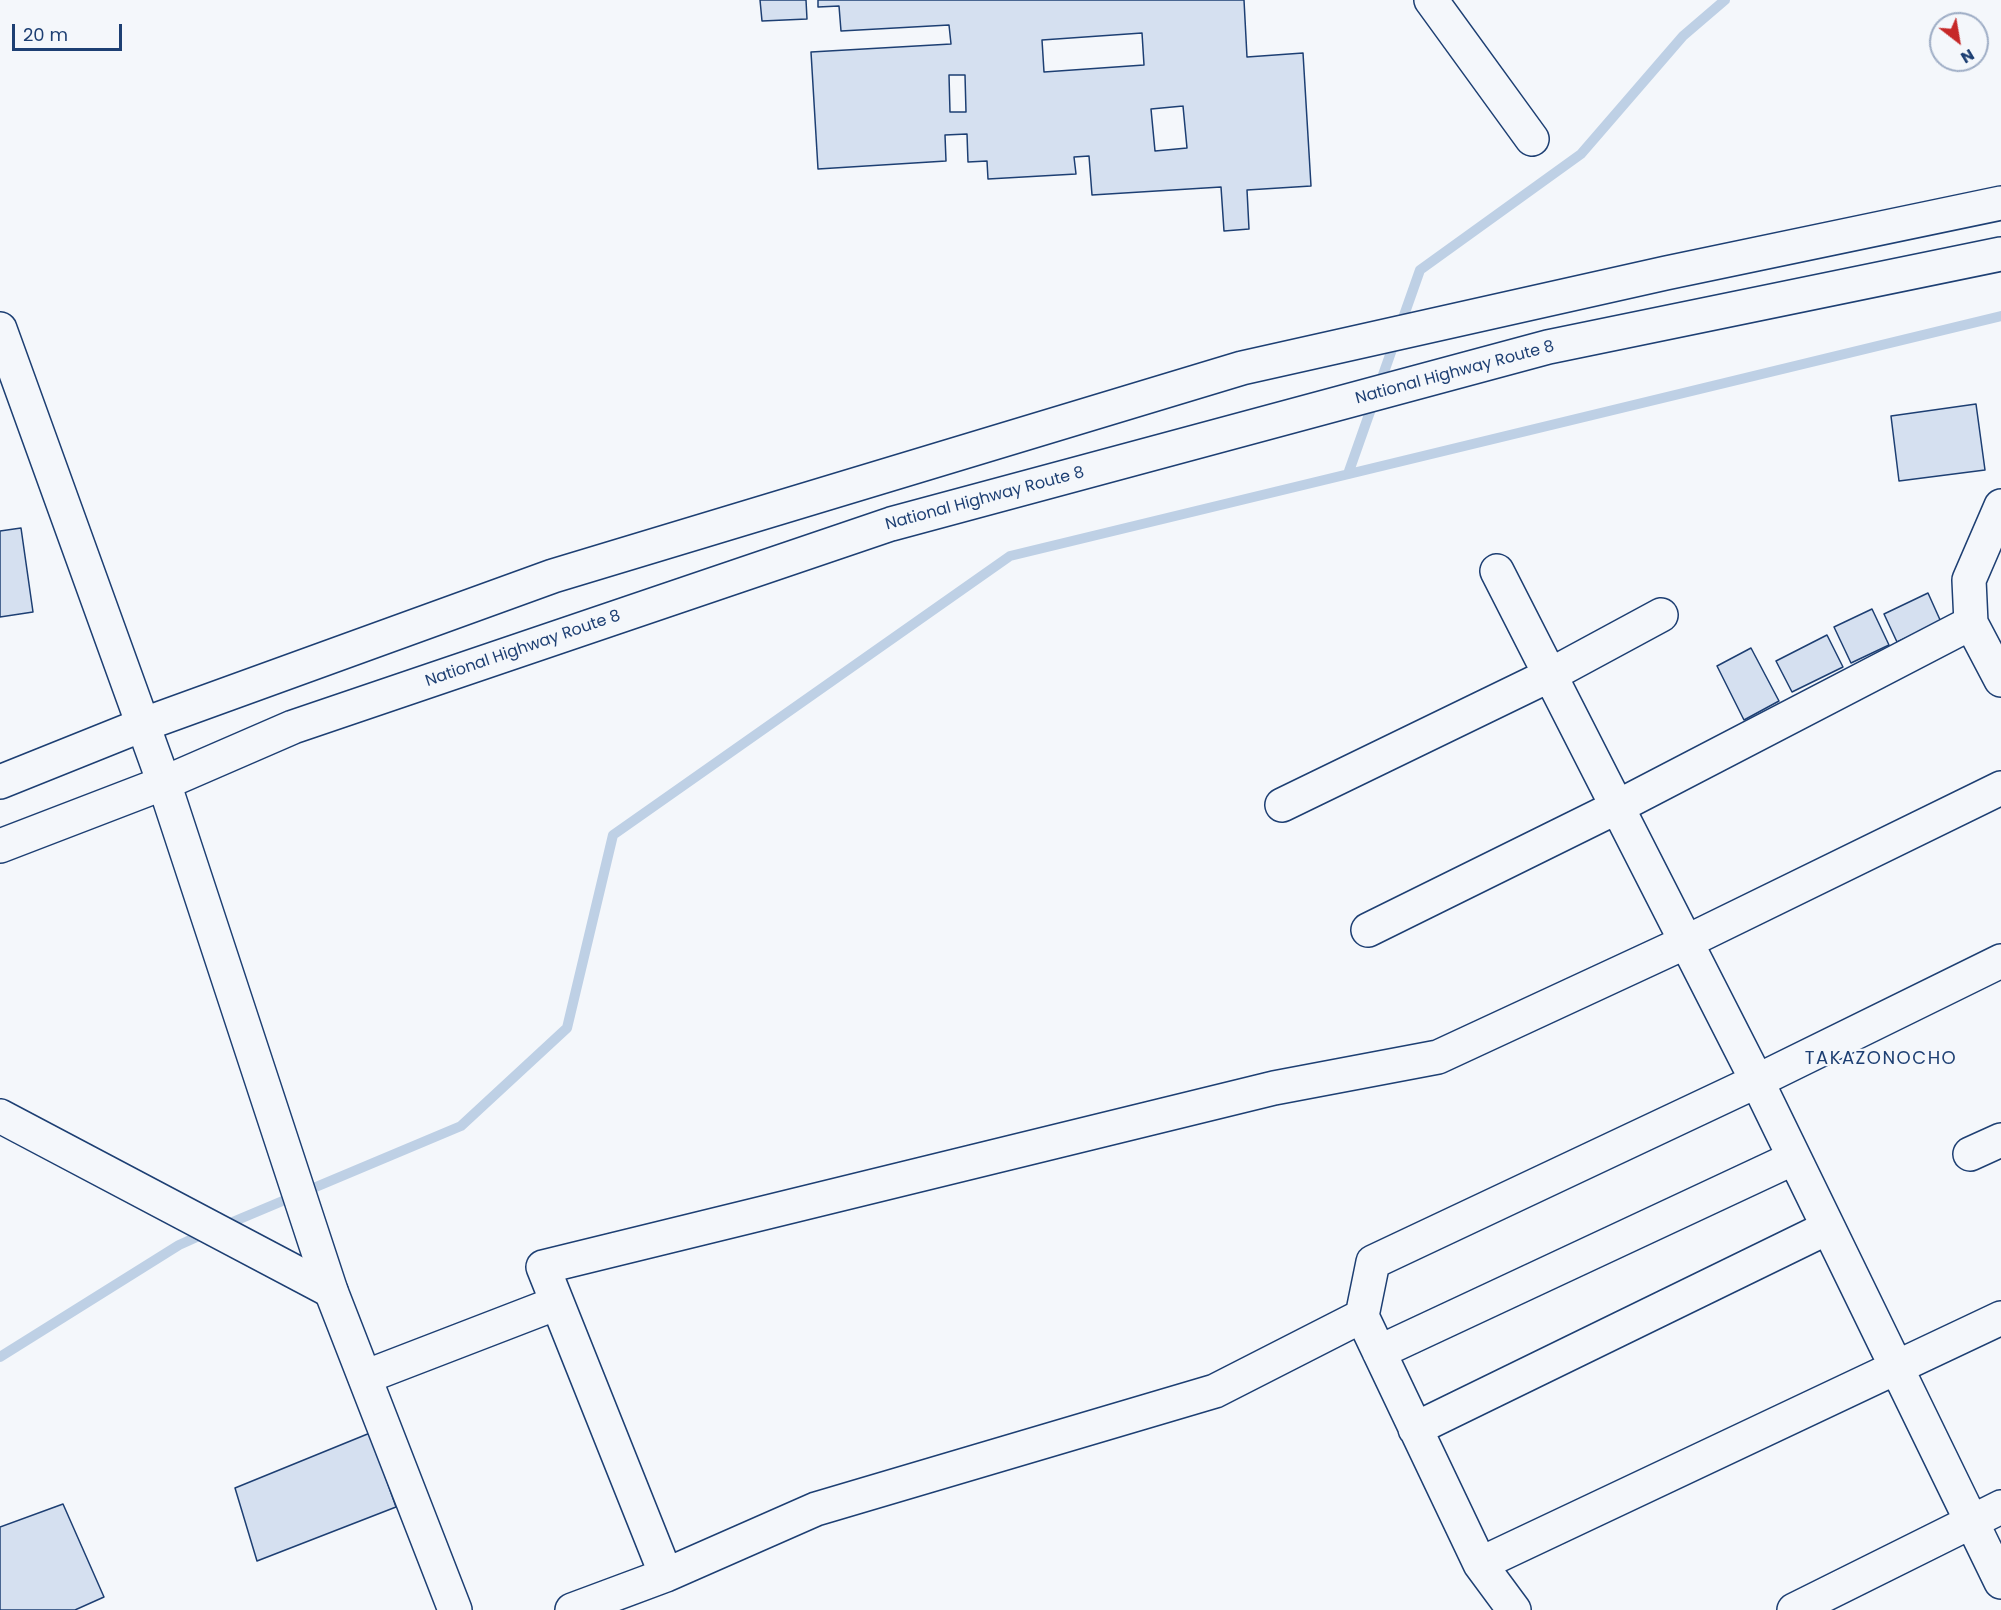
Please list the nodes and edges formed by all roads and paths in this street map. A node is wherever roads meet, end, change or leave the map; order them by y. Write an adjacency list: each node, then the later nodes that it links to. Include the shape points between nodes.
1 (1431, 0): 2 (main road)
2 (1532, 139)
3 (2001, 202): 12 (main road, via 1242,368 553,576)
4 (2001, 254): 14 (main road, National Highway Route 8, via 1548,347 891,524 293,727)
5 (0, 329): 12 (main road)
6 (2001, 506): 9 (main road, via 1969,580)
7 (1497, 571): 10 (main road)
8 (1661, 615): 10 (main road)
9 (1971, 623): 11 (main road); 17 (main road)
10 (1550, 675): 16 (main road); 17 (main road)
11 (2001, 680)
12 (142, 725): 13 (main road); 14 (main road)
13 (0, 782)
14 (164, 783): 18 (main road, National Highway Route 8); 28 (main road)
15 (2001, 788): 20 (main road)
16 (1282, 805)
17 (1617, 807): 19 (main road); 20 (main road)
18 (0, 846)
19 (1368, 930)
20 (1686, 942): 22 (main road); 29 (main road, via 1438,1057 1274,1088 543,1267)
21 (2001, 961): 22 (main road)
22 (1757, 1081): 26 (main road); 30 (main road, via 1373,1262)
23 (0, 1116): 28 (main road)
24 (2001, 1140): 25 (main road)
25 (1970, 1154)
26 (1794, 1158): 27 (main road); 32 (main road)
27 (1827, 1228): 33 (main road); 35 (main road)
28 (332, 1291): 34 (main road)
29 (557, 1303): 34 (main road); 39 (main road)
30 (1362, 1316): 32 (main road); 39 (main road, via 1215,1391 816,1509)
31 (2001, 1318): 33 (main road)
32 (1379, 1353): 35 (main road)
33 (1895, 1368): 37 (main road); 38 (main road)
34 (365, 1377): 41 (main road)
35 (1415, 1429): 38 (main road)
36 (2001, 1507): 37 (main road)
37 (1972, 1522): 40 (main road); 44 (main road)
38 (1480, 1564): 43 (main road)
39 (666, 1575): 42 (main road)
40 (2001, 1582)
41 (455, 1610)
42 (572, 1610)
43 (1514, 1610)
44 (1794, 1610)

